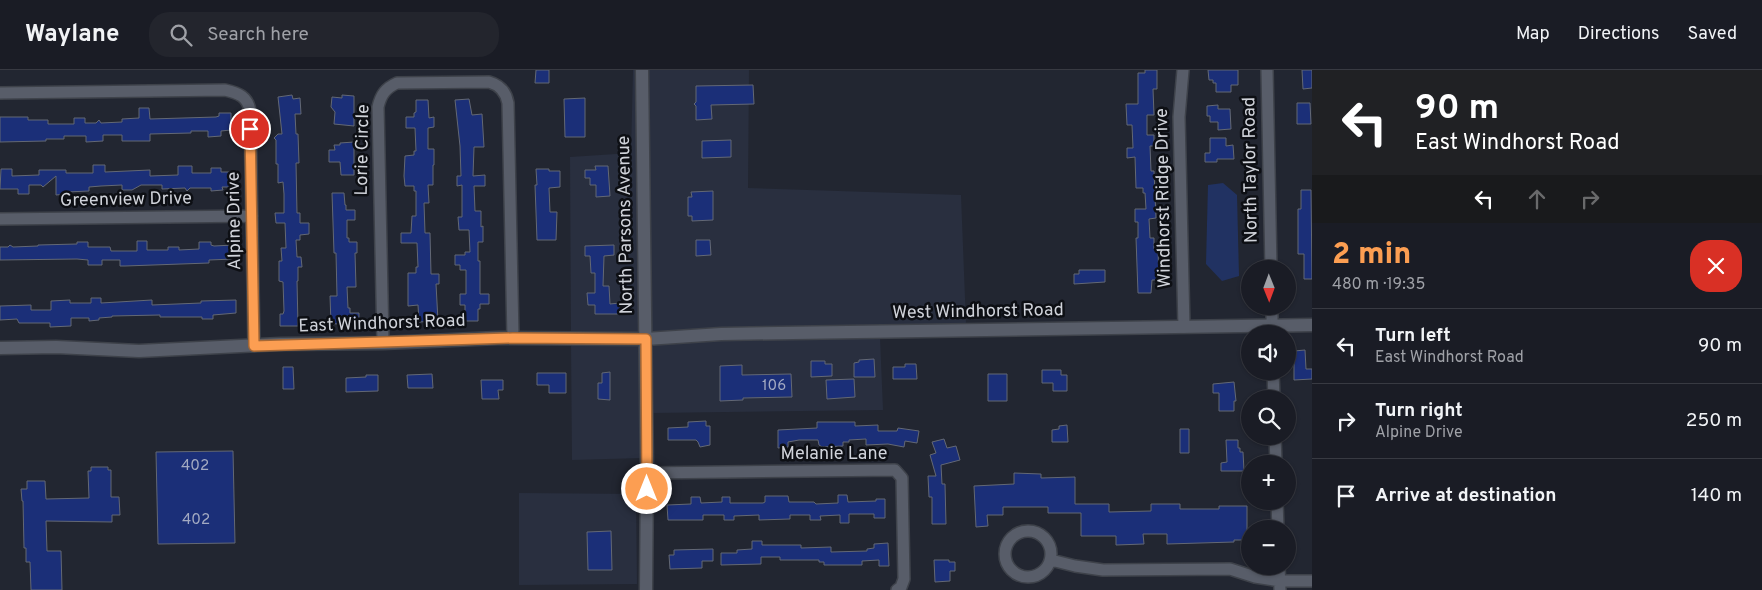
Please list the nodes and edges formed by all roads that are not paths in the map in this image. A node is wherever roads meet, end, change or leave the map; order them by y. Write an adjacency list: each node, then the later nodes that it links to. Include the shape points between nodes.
1 (642, 70): 13 (street, North Parsons Avenue)
2 (1183, 70): 9 (street, Windhorst Ridge Drive, via 1179,117)
3 (1267, 70): 7 (street, North Taylor Road)
4 (0, 92): 5 (street, Alpine Drive, via 236,92 244,97 250,111)
5 (252, 216): 6 (street, Greenview Drive); 15 (street, Alpine Drive)
6 (0, 219)
7 (1271, 260)
8 (1312, 325): 10 (street, West Windhorst Road)
9 (1184, 327): 11 (street, West Windhorst Road); 13 (street, West Windhorst Road, via 721,334)
10 (1296, 327)
11 (1241, 329)
12 (513, 338): 13 (street, East Windhorst Road); 14 (street, East Windhorst Road); 14 (street, Lorie Circle, via 507,96 496,84 489,82 397,83 384,91 378,107)
13 (646, 339): 17 (street, North Parsons Avenue)
14 (383, 342): 15 (street, East Windhorst Road)
15 (254, 346): 16 (street, East Windhorst Road, via 139,351 56,346)
16 (0, 348)
17 (647, 474): 21 (street, North Parsons Avenue); 22 (street, Melanie Lane, via 895,470 902,478 904,550 904,578)
18 (1051, 560): 18 (street, via 1049,545 1033,531 1012,537 1005,550 1007,565 1012,572 1027,578 1042,573); 20 (street, via 1103,570 1230,569)
19 (1312, 581): 20 (street)
20 (1280, 586)
21 (646, 590)
22 (897, 590)

